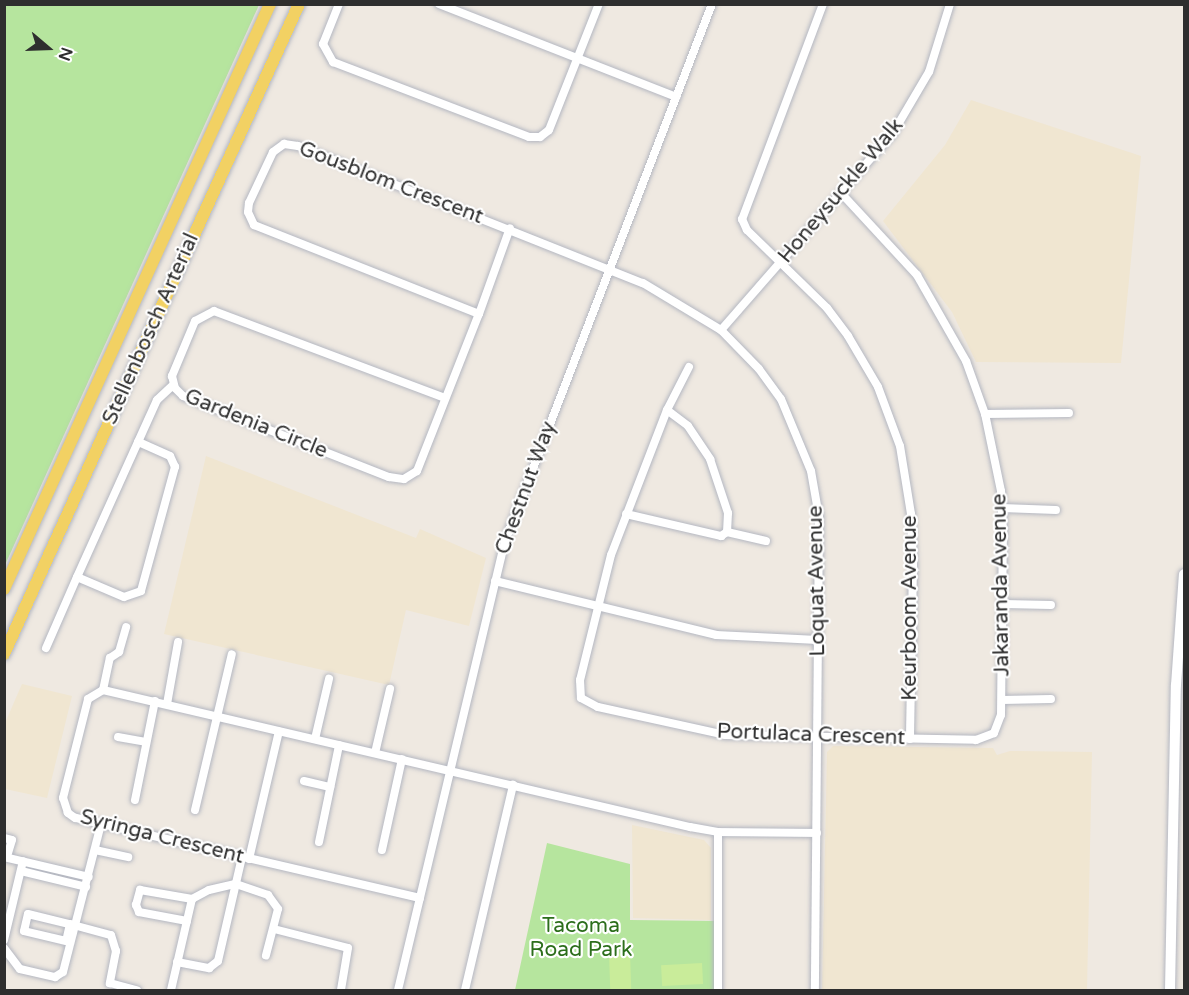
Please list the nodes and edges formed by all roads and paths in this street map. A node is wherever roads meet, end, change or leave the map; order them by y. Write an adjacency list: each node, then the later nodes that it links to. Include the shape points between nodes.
1 (270, 4): 32 (main road, Stellenbosch Arterial)
2 (299, 4): 40 (main road, Stellenbosch Arterial)
3 (339, 4): 9 (street, via 323,44 333,62 529,137 540,137 549,130)
4 (439, 4): 9 (street)
5 (599, 4): 9 (street)
6 (712, 4): 10 (street, Chestnut Way)
7 (823, 4): 13 (street, Keurboom Avenue, via 742,219 747,230)
8 (950, 4): 11 (street, Honeysuckle Walk, via 940,43 913,102)
9 (578, 58): 10 (street)
10 (676, 97): 14 (street, Chestnut Way)
11 (842, 194): 13 (street, Honeysuckle Walk); 22 (street, Jakaranda Avenue, via 917,275 966,361)
12 (510, 228): 14 (street, Gousblom Crescent); 15 (street, Gardenia Circle); 15 (street, Gousblom Crescent, via 291,144 273,152 249,203 250,219 268,233)
13 (782, 263): 16 (street, Honeysuckle Walk); 55 (street, Keurboom Avenue, via 849,336 878,387 900,446 913,555)
14 (608, 267): 16 (street, Loquat Avenue, via 672,298); 31 (street, Chestnut Way, via 517,501)
15 (479, 314): 19 (street, Gardenia Circle)
16 (721, 330): 37 (street, Loquat Avenue, via 759,369 780,399 811,471 820,550)
17 (689, 367): 20 (street)
18 (173, 385): 19 (street, Gardenia Circle, via 172,376 195,321 214,311); 19 (street, Gardenia Circle, via 190,399 399,479 417,471); 23 (street, via 157,400)
19 (445, 398)
20 (667, 410): 26 (street); 27 (street, via 688,426 710,459 728,513)
21 (1070, 413): 22 (street)
22 (985, 414): 24 (street, Jakaranda Avenue)
23 (138, 442): 30 (street); 30 (street, via 170,456 175,467 141,591 124,597)
24 (1002, 508): 25 (street); 33 (street, Jakaranda Avenue)
25 (1056, 510)
26 (626, 514): 27 (street, via 721,536); 35 (street)
27 (727, 532): 28 (street)
28 (766, 541)
29 (1185, 574): 98 (main road, via 1176,685)
30 (77, 577): 39 (street)
31 (495, 581): 35 (street); 60 (street, Chestnut Way)
32 (4, 589)
33 (1004, 604): 34 (street); 46 (street, Jakaranda Avenue)
34 (1051, 605)
35 (597, 607): 37 (street, via 733,638); 53 (street, Portulaca Crescent, via 579,686 587,703 725,735)
36 (126, 627): 44 (street, via 119,652 110,658)
37 (818, 640): 53 (street, Loquat Avenue)
38 (178, 642): 48 (street)
39 (45, 648)
40 (4, 654)
41 (232, 654): 49 (street)
42 (329, 679): 54 (street)
43 (390, 689): 58 (street)
44 (103, 690): 47 (street); 66 (street, Syringa Crescent, via 92,694 83,707 63,798 68,813 75,818)
45 (1051, 699): 46 (street)
46 (1002, 700): 51 (street, Jakaranda Avenue, via 1000,722)
47 (154, 702): 48 (street); 56 (street)
48 (166, 704): 49 (street)
49 (217, 716): 50 (street); 65 (street)
50 (279, 731): 54 (street); 75 (street)
51 (994, 733): 55 (street, Portulaca Crescent, via 976,740)
52 (118, 737): 56 (street)
53 (818, 738): 55 (street, Portulaca Crescent); 68 (street, Loquat Avenue)
54 (315, 739): 57 (street)
55 (910, 739)
56 (146, 742): 64 (street)
57 (339, 745): 58 (street); 63 (street)
58 (375, 753): 59 (street)
59 (402, 759): 60 (street); 72 (street)
60 (450, 771): 62 (street); 81 (street, Chestnut Way)
61 (304, 781): 63 (street)
62 (513, 785): 67 (street); 95 (street)
63 (330, 787): 70 (street)
64 (135, 800)
65 (195, 810)
66 (101, 824): 71 (street); 75 (street, Syringa Crescent)
67 (718, 832): 68 (street); 96 (street)
68 (817, 833): 97 (street, Loquat Avenue)
69 (4, 838): 73 (street, via 12,840)
70 (319, 842)
71 (95, 850): 74 (street); 78 (street)
72 (382, 850)
73 (6, 857): 76 (street)
74 (128, 857)
75 (245, 858): 79 (street); 81 (street, Syringa Crescent)
76 (23, 861): 77 (street); 78 (street)
77 (21, 871): 80 (street); 86 (street)
78 (88, 877): 80 (street)
79 (236, 884): 82 (street, via 209,890); 85 (street, via 261,891 277,902); 89 (street, via 218,961 209,968)
80 (86, 887): 84 (street)
81 (420, 898): 94 (street, Chestnut Way)
82 (192, 899): 83 (street); 83 (street, via 141,889 137,898 136,909 140,912)
83 (187, 921): 89 (street)
84 (73, 925): 84 (street, via 28,914 24,931 66,941); 87 (street, via 66,966 59,976 20,969); 90 (street, via 115,940 109,980)
85 (274, 929): 88 (street); 93 (street, via 348,948)
86 (4, 940)
87 (4, 948)
88 (266, 955)
89 (177, 963): 92 (street)
90 (114, 988): 91 (street)
91 (137, 990)
92 (171, 990)
93 (344, 990)
94 (398, 990)
95 (465, 990)
96 (718, 990)
97 (815, 990)
98 (1170, 990)

